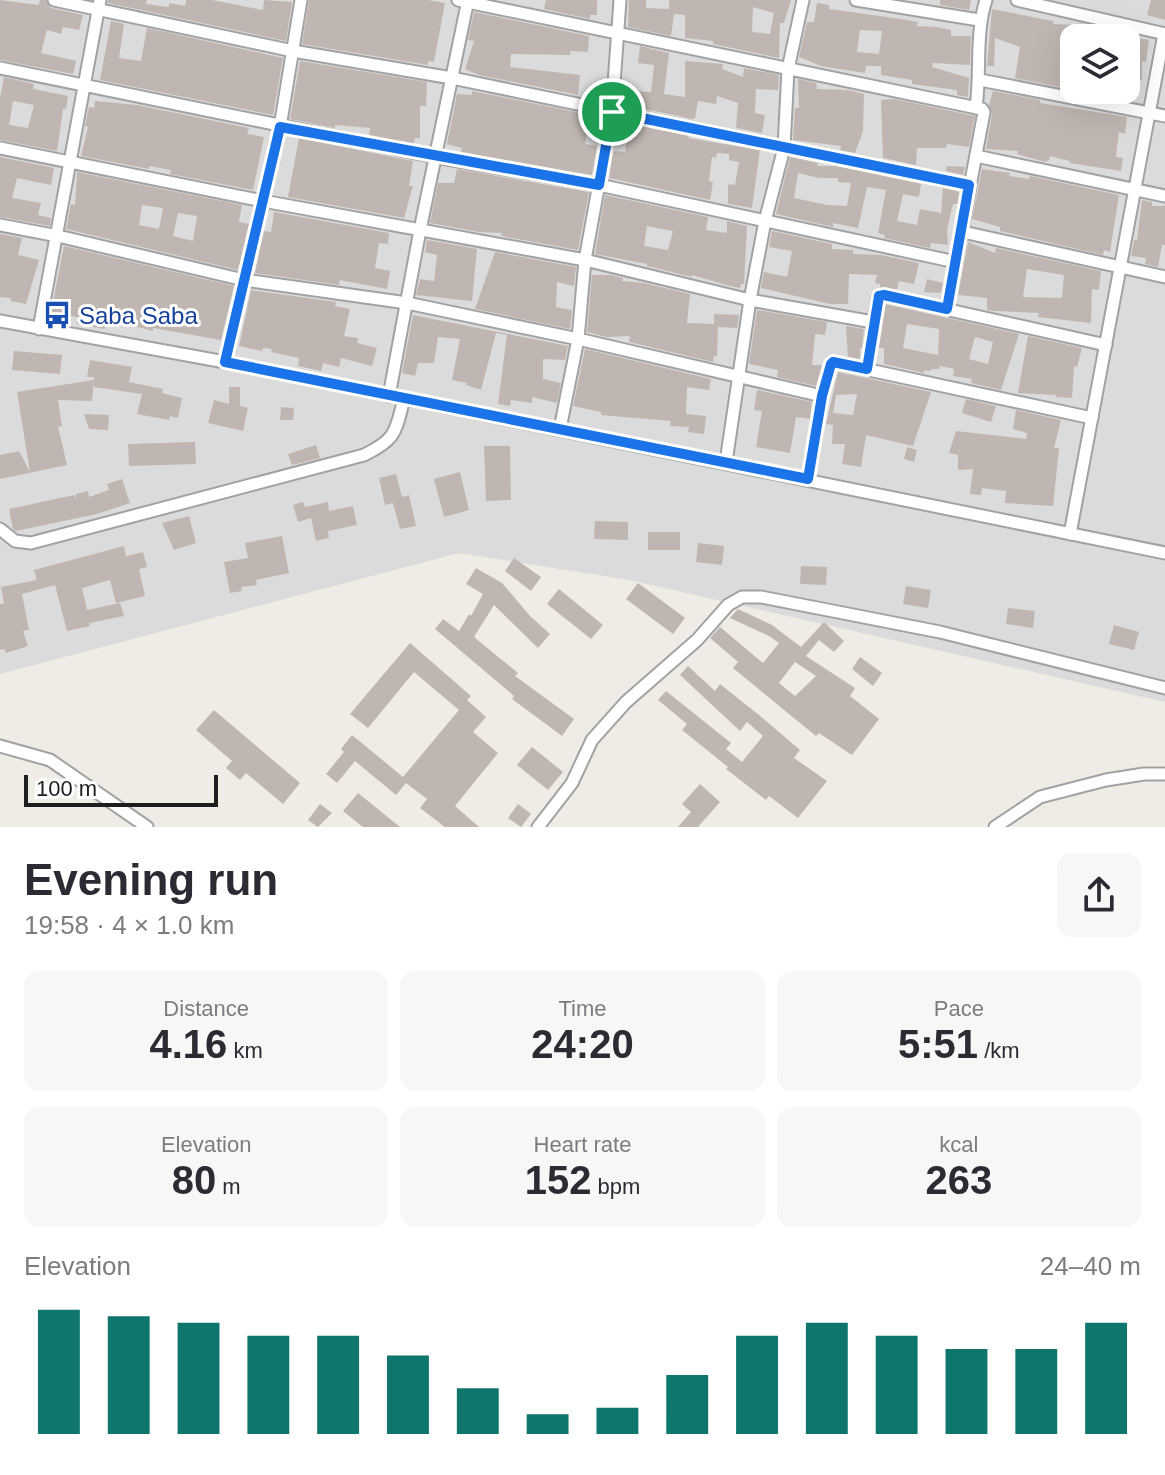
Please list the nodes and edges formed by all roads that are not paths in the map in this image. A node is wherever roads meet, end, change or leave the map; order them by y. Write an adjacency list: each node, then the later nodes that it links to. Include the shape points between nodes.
1 (54, 0): 9 (street)
2 (301, 0): 13 (street)
3 (620, 0): 11 (street)
4 (803, 0): 15 (street)
5 (856, 0): 10 (street)
6 (986, 0): 10 (street)
7 (1017, 0): 12 (street)
8 (465, 1): 11 (street); 16 (street)
9 (99, 5): 13 (street); 18 (street)
10 (979, 20): 17 (street)
11 (618, 34): 15 (street); 20 (street)
12 (1165, 34): 21 (street)
13 (293, 51): 16 (street); 23 (street)
14 (0, 68): 18 (street)
15 (788, 69): 19 (street); 25 (street)
16 (452, 78): 20 (street); 27 (street)
17 (980, 80): 19 (street); 21 (street)
18 (83, 86): 23 (street); 28 (street)
19 (976, 108): 26 (street, via 984,112)
20 (612, 112): 25 (street); 29 (street)
21 (1149, 113): 22 (street); 31 (street)
22 (1165, 116)
23 (280, 127): 27 (street); 33 (street)
24 (0, 148): 28 (street)
25 (784, 148): 30 (street); 34 (street)
26 (976, 156): 30 (street); 31 (street)
27 (435, 157): 29 (street); 36 (street)
28 (69, 164): 33 (street); 38 (street)
29 (599, 185): 34 (street); 39 (street)
30 (969, 185): 37 (street)
31 (1133, 189): 32 (street); 41 (street)
32 (1165, 196)
33 (263, 201): 36 (street); 43 (street)
34 (765, 221): 40 (street); 44 (street)
35 (0, 225): 38 (street)
36 (420, 230): 39 (street); 45 (street)
37 (963, 232): 40 (street); 41 (street)
38 (58, 236): 43 (street); 49 (street)
39 (585, 260): 44 (street); 50 (street)
40 (956, 262): 46 (street)
41 (1121, 268): 42 (street); 51 (street)
42 (1165, 277)
43 (244, 280): 45 (street); 52 (street)
44 (750, 300): 48 (street); 54 (street)
45 (407, 303): 50 (street); 55 (street)
46 (947, 309): 48 (street, via 882,295); 51 (street)
47 (0, 321): 49 (street)
48 (873, 322): 53 (street)
49 (39, 329): 52 (street)
50 (578, 339): 54 (street); 59 (street)
51 (1106, 345): 58 (street)
52 (225, 362): 55 (street)
53 (867, 369): 56 (street, via 832,362); 58 (street)
54 (738, 374): 56 (street); 60 (street)
55 (389, 396): 57 (street)
56 (822, 396): 61 (street)
57 (404, 399): 59 (street); 62 (street, via 395,431 364,455 31,543 15,541)
58 (1092, 418): 63 (street)
59 (560, 429): 60 (street)
60 (726, 462): 61 (street)
61 (808, 479): 63 (street)
62 (0, 529)
63 (1070, 534): 64 (street)
64 (1165, 553)
65 (1165, 688): 69 (street, via 926,629 742,597 618,710 592,740 572,783)
66 (0, 746): 68 (street, via 50,760)
67 (1165, 774): 70 (street, via 1129,776 1044,796)
68 (147, 827)
69 (538, 827)
70 (995, 827)

